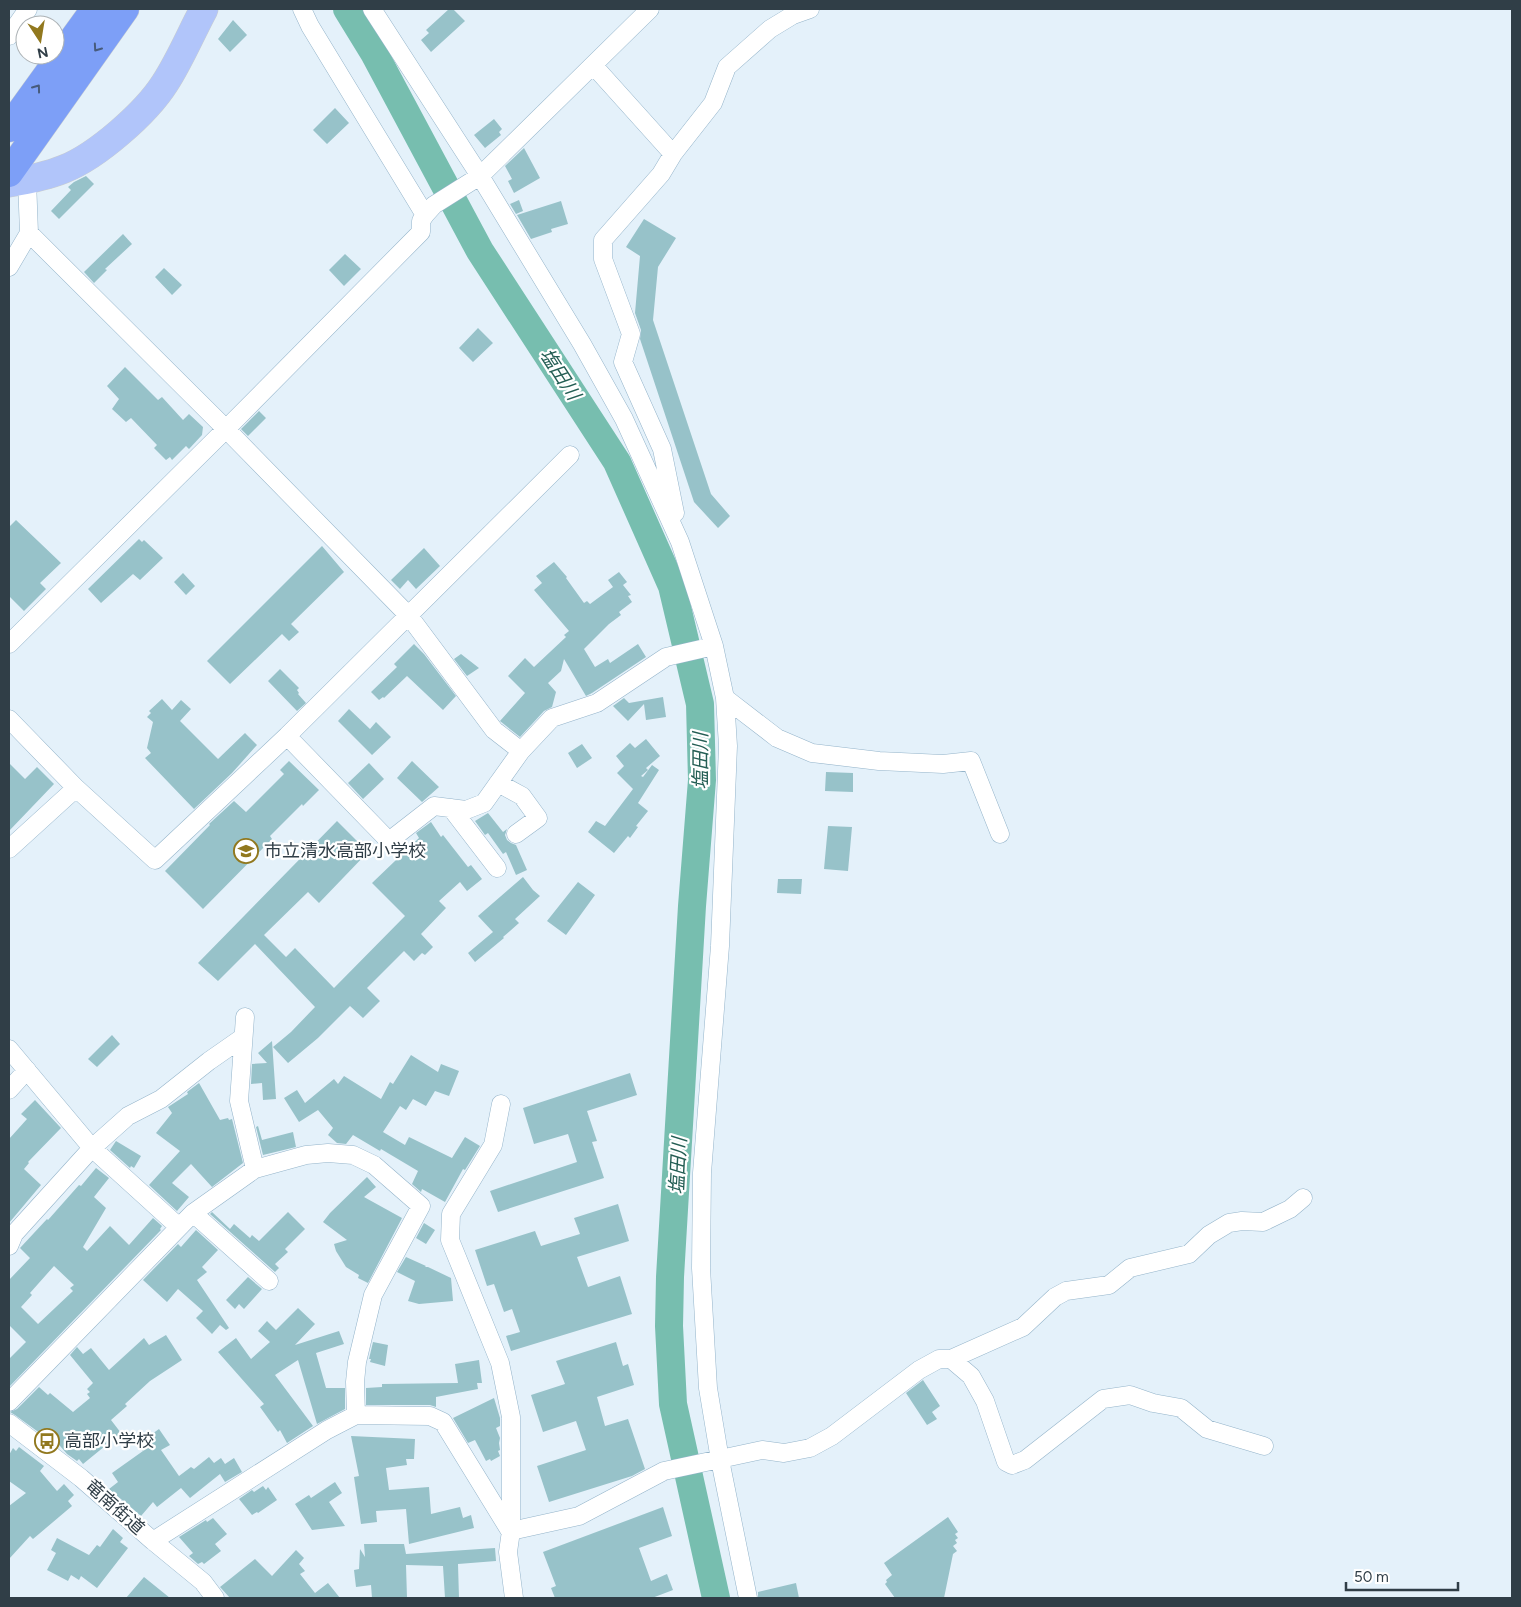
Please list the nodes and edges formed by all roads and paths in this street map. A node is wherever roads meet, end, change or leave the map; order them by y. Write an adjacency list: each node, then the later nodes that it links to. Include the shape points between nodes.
1 (28, 9): 9 (street)
2 (94, 9): 11 (highway, one-way to 2)
3 (125, 9): 13 (highway, one-way to 13)
4 (204, 9): 13 (main road, via 165,84 134,120 94,153 65,169)
5 (302, 9): 15 (street)
6 (372, 9): 14 (street)
7 (650, 9): 10 (street)
8 (810, 9): 12 (street, via 770,29 727,67 713,103)
9 (9, 36)
10 (593, 65): 12 (street); 14 (street)
11 (9, 128)
12 (673, 154): 20 (street, via 661,174 603,240 603,259 631,334 623,362 662,449)
13 (15, 174): 16 (street)
14 (479, 178): 15 (street); 20 (street, via 582,344 624,419)
15 (429, 210): 18 (street, via 421,221 421,232)
16 (29, 232): 17 (street); 18 (street)
17 (9, 267)
18 (226, 429): 21 (street); 22 (street)
19 (570, 455): 21 (street)
20 (680, 542): 23 (street)
21 (409, 616): 26 (street); 27 (street, via 494,730)
22 (9, 644)
23 (710, 647): 24 (street); 27 (street, via 666,657 597,703 552,718)
24 (725, 698): 32 (street, via 777,738 812,753 898,762 943,764 971,761); 53 (street, via 728,746 720,946 702,1173 701,1268)
25 (9, 719): 29 (street)
26 (287, 736): 29 (street, via 154,860); 30 (street, via 389,842 434,806)
27 (521, 751): 28 (street)
28 (498, 783): 30 (street, via 484,803 466,810); 31 (street, via 522,796 538,818)
29 (76, 788): 33 (street)
30 (451, 808): 34 (street)
31 (516, 834)
32 (1000, 834)
33 (9, 849)
34 (497, 868)
35 (245, 1016): 36 (street)
36 (242, 1038): 41 (street, via 161,1099 128,1116); 42 (street, via 239,1101)
37 (9, 1049): 38 (street)
38 (27, 1070): 39 (street); 41 (street)
39 (9, 1090)
40 (501, 1104): 54 (street, via 493,1145 451,1214 450,1240 500,1363 510,1417)
41 (92, 1148): 45 (street); 46 (street, via 14,1234)
42 (255, 1169): 44 (street); 50 (street, via 306,1155 353,1155 374,1165 421,1206 373,1295 357,1362)
43 (1303, 1198): 48 (street, via 1290,1209 1263,1222 1229,1223 1209,1235 1189,1254 1130,1268 1110,1285 1066,1291 1055,1297 1024,1327)
44 (193, 1213): 45 (street); 47 (street)
45 (179, 1227): 49 (street)
46 (9, 1246)
47 (269, 1281)
48 (951, 1359): 52 (street, via 971,1376 985,1401 1006,1462 1012,1464 1025,1460 1103,1399 1130,1396 1180,1408 1206,1429); 53 (street, via 939,1359 919,1370 832,1436 810,1448 784,1453 762,1450)
49 (9, 1402)
50 (356, 1415): 54 (street, via 430,1416 443,1422); 55 (street, via 327,1430)
51 (9, 1423): 55 (street, 竜南街道, via 82,1478)
52 (1264, 1446)
53 (715, 1460): 54 (street, via 664,1471 579,1516); 58 (street)
54 (511, 1531): 57 (street, via 508,1552)
55 (153, 1541): 56 (street, 竜南街道, via 204,1582)
56 (215, 1598)
57 (514, 1598)
58 (748, 1598)

